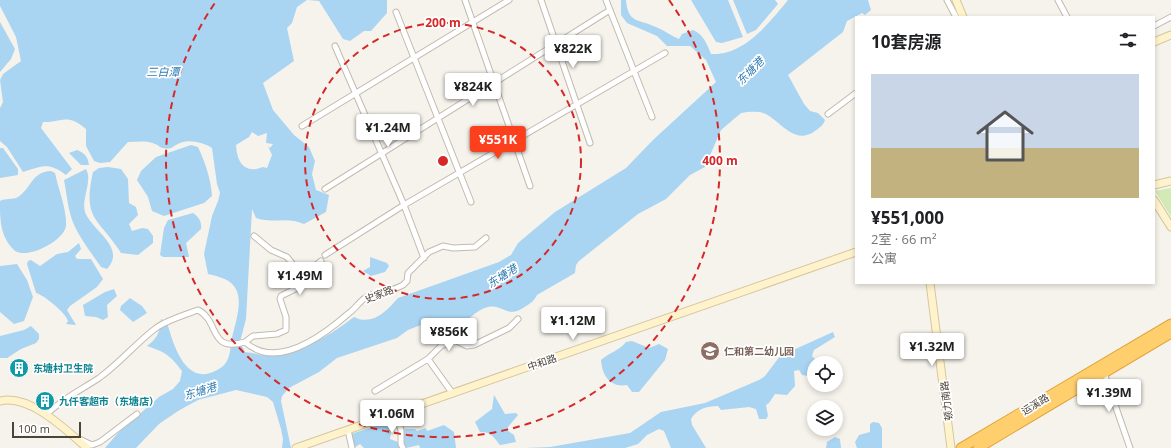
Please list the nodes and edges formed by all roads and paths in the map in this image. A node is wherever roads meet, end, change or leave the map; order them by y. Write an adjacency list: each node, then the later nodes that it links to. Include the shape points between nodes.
1 (465, 0): 14 (street)
2 (509, 0): 14 (street)
3 (541, 0): 18 (street)
4 (606, 0): 8 (street)
5 (947, 0): 10 (street)
6 (956, 0): 11 (street)
7 (1058, 0): 12 (street)
8 (610, 10): 18 (street); 22 (street)
9 (396, 12): 21 (street)
10 (955, 16)
11 (962, 16)
12 (1066, 16)
13 (1171, 17): 15 (street)
14 (473, 22): 21 (street); 23 (street)
15 (1155, 25)
16 (1171, 35): 17 (street)
17 (1155, 42)
18 (556, 45): 23 (street); 26 (street)
19 (335, 46): 24 (street)
20 (665, 54): 22 (street)
21 (415, 58): 24 (street); 29 (street)
22 (635, 71): 26 (street); 28 (street)
23 (495, 84): 29 (street); 31 (street)
24 (355, 94): 30 (street); 33 (street)
25 (855, 94): 27 (street)
26 (576, 105): 31 (street); 32 (street)
27 (828, 114)
28 (652, 117)
29 (438, 119): 33 (street); 34 (street)
30 (302, 126)
31 (515, 140): 34 (street); 37 (street)
32 (590, 143)
33 (382, 154): 38 (street); 41 (street)
34 (459, 173): 39 (street); 41 (street)
35 (1171, 181): 36 (street)
36 (1155, 185)
37 (530, 186)
38 (325, 189)
39 (471, 202)
40 (1155, 202): 42 (street)
41 (404, 205): 46 (street); 47 (street)
42 (1171, 227)
43 (254, 236): 49 (street, via 271,250 287,257)
44 (486, 238): 47 (street, 史家路, via 475,247 443,246 429,252)
45 (855, 252): 58 (street, 中和路)
46 (325, 255)
47 (424, 258): 54 (street, 史家路, via 408,273 407,281 403,285 365,298 350,313 309,342 289,350 270,353 252,348)
48 (321, 261): 49 (street)
49 (300, 275): 54 (street, via 299,287 281,296 280,299 286,317 286,330 277,334 253,336)
50 (930, 284): 70 (street, 顿力南路)
51 (518, 319): 55 (street, via 510,328 474,345 467,346 455,340 441,346)
52 (1171, 324): 71 (highway, 运溪路)
53 (1171, 333): 56 (highway, 运溪路)
54 (246, 342): 61 (street, via 225,344 217,339 204,313 198,310 191,312 157,327 123,360 57,404)
55 (428, 359): 57 (street); 58 (street)
56 (1104, 373): 72 (highway, 运溪路); 73 (street)
57 (375, 391)
58 (452, 394): 60 (street, 中和路)
59 (0, 401): 61 (street, via 14,400)
60 (395, 413): 63 (street, 中和路); 69 (street, via 401,430)
61 (47, 414): 64 (street)
62 (137, 414): 64 (street, via 100,442 92,445)
63 (348, 430): 67 (street, 中和路); 68 (street)
64 (74, 437): 65 (street); 66 (street)
65 (82, 448)
66 (87, 448)
67 (296, 448)
68 (352, 448)
69 (403, 448)
70 (951, 448)
71 (961, 448)
72 (978, 448)
73 (1130, 448)

